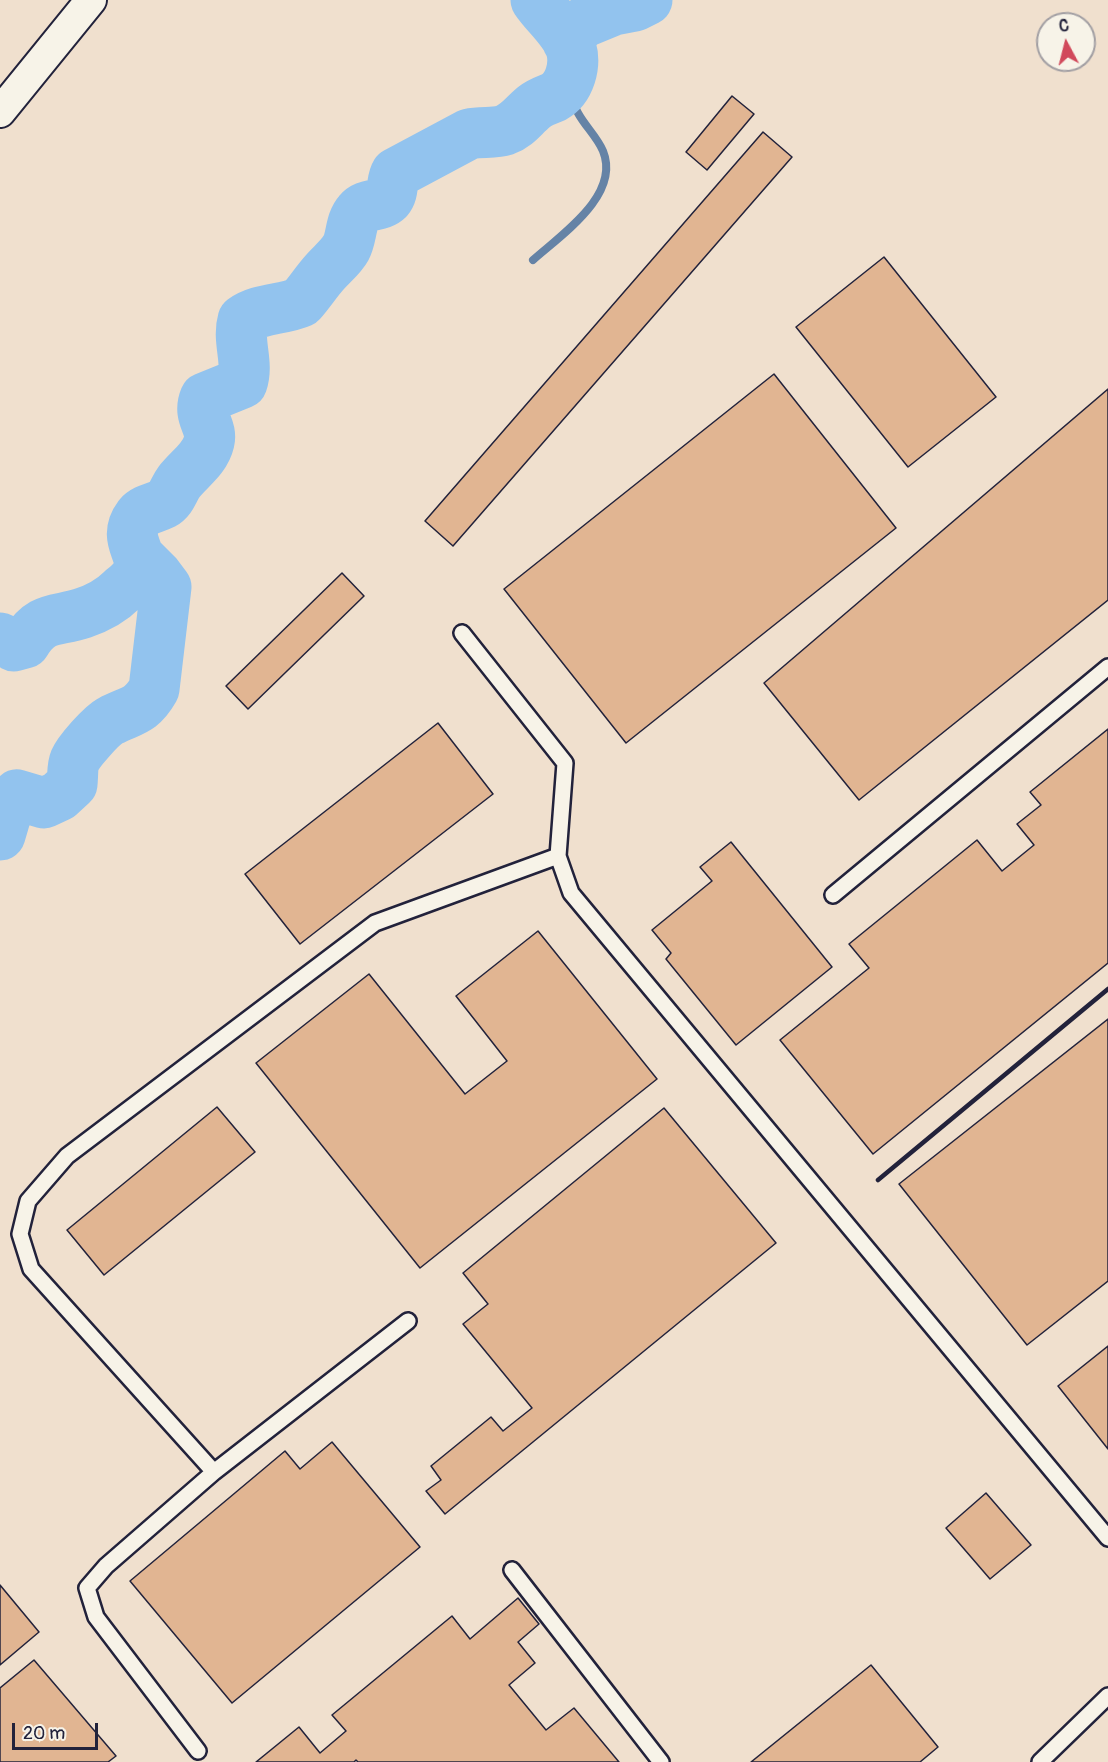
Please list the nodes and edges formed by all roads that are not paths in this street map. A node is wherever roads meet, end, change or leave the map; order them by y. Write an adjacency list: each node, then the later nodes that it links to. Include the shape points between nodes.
1 (91, 0): 2 (street)
2 (0, 112)
3 (462, 633): 5 (lane, via 565,763)
4 (1108, 668): 6 (lane)
5 (558, 856): 8 (lane, via 375,923 67,1156 28,1201 20,1234 31,1269); 9 (lane, via 571,893)
6 (833, 895)
7 (408, 1321): 8 (lane)
8 (214, 1472): 12 (lane, via 106,1566 87,1588 96,1617)
9 (1108, 1538)
10 (512, 1570): 13 (lane)
11 (1108, 1696): 14 (lane)
12 (198, 1751)
13 (661, 1762)
14 (1040, 1762)

